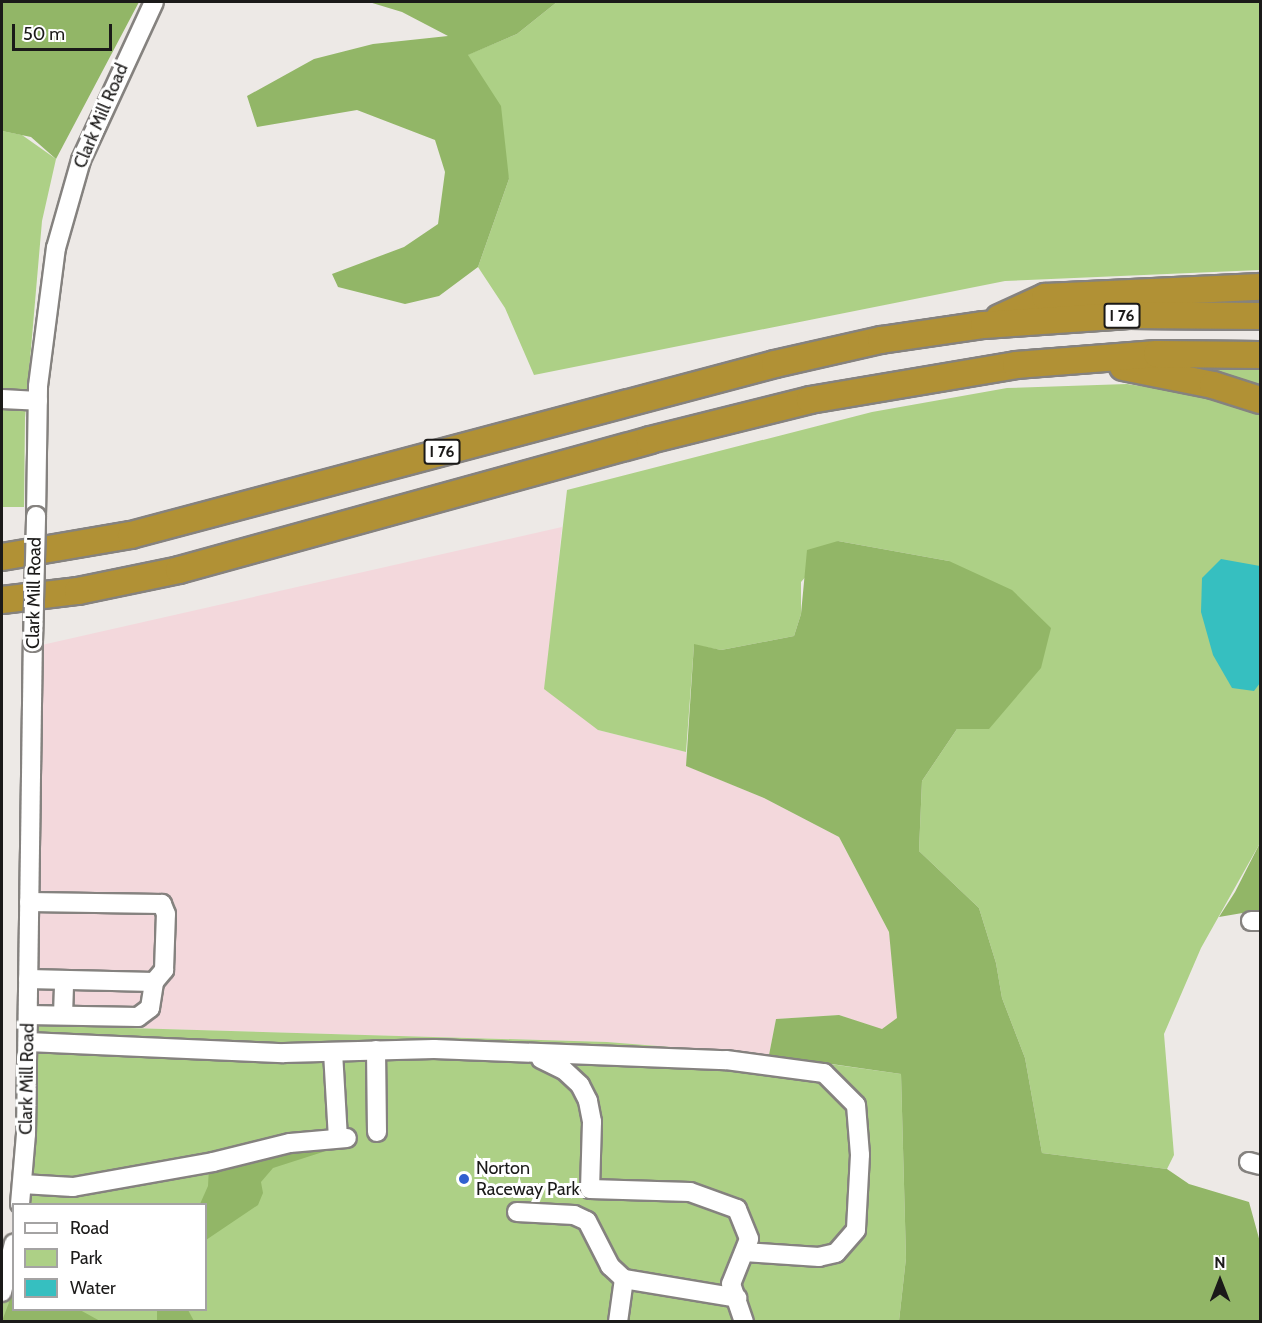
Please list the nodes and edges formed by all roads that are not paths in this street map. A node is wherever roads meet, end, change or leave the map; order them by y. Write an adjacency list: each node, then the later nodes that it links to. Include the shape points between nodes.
1 (154, 2): 9 (street, Clark Mill Road, via 101,109 64,215 48,289)
2 (1260, 287): 4 (highway, via 1046,297)
3 (1260, 316): 4 (highway, I 76, via 1130,315)
4 (984, 325): 10 (highway, I 76, via 881,340 775,364 132,535)
5 (1260, 355): 6 (highway, I 76, via 1157,354)
6 (1054, 361): 8 (highway, via 1160,373); 11 (highway, I 76, via 810,400 650,440 180,570 78,591)
7 (2, 399): 9 (street)
8 (1260, 400)
9 (38, 401): 12 (street, Clark Mill Road, bridge)
10 (2, 557)
11 (2, 600)
12 (29, 902): 13 (street, Clark Mill Road); 15 (street, via 162,904 166,914 164,970)
13 (28, 979): 14 (street); 16 (street, Clark Mill Road)
14 (64, 980): 15 (street); 17 (street)
15 (154, 982): 17 (street, via 154,998 146,1014)
16 (28, 1015): 17 (street); 18 (street, Clark Mill Road)
17 (63, 1015)
18 (28, 1042): 20 (street); 23 (street, Clark Mill Road)
19 (376, 1050): 20 (street); 21 (street); 22 (street)
20 (333, 1052): 23 (street, via 342,1138 290,1143 213,1162 73,1187)
21 (525, 1054): 27 (street, via 564,1070 588,1101 592,1122 590,1189 664,1190 714,1198 737,1209 743,1218 749,1239); 27 (street, via 726,1060 824,1073 856,1105 860,1155 856,1230 836,1253 819,1257)
22 (377, 1132)
23 (22, 1184): 24 (street, Clark Mill Road)
24 (20, 1203)
25 (517, 1212): 28 (street, via 574,1215 587,1221 610,1266)
26 (12, 1251): 29 (street)
27 (744, 1252): 30 (street, via 732,1278)
28 (624, 1279): 30 (street); 31 (street)
29 (2, 1292)
30 (736, 1298): 32 (street)
31 (618, 1322)
32 (744, 1322)

